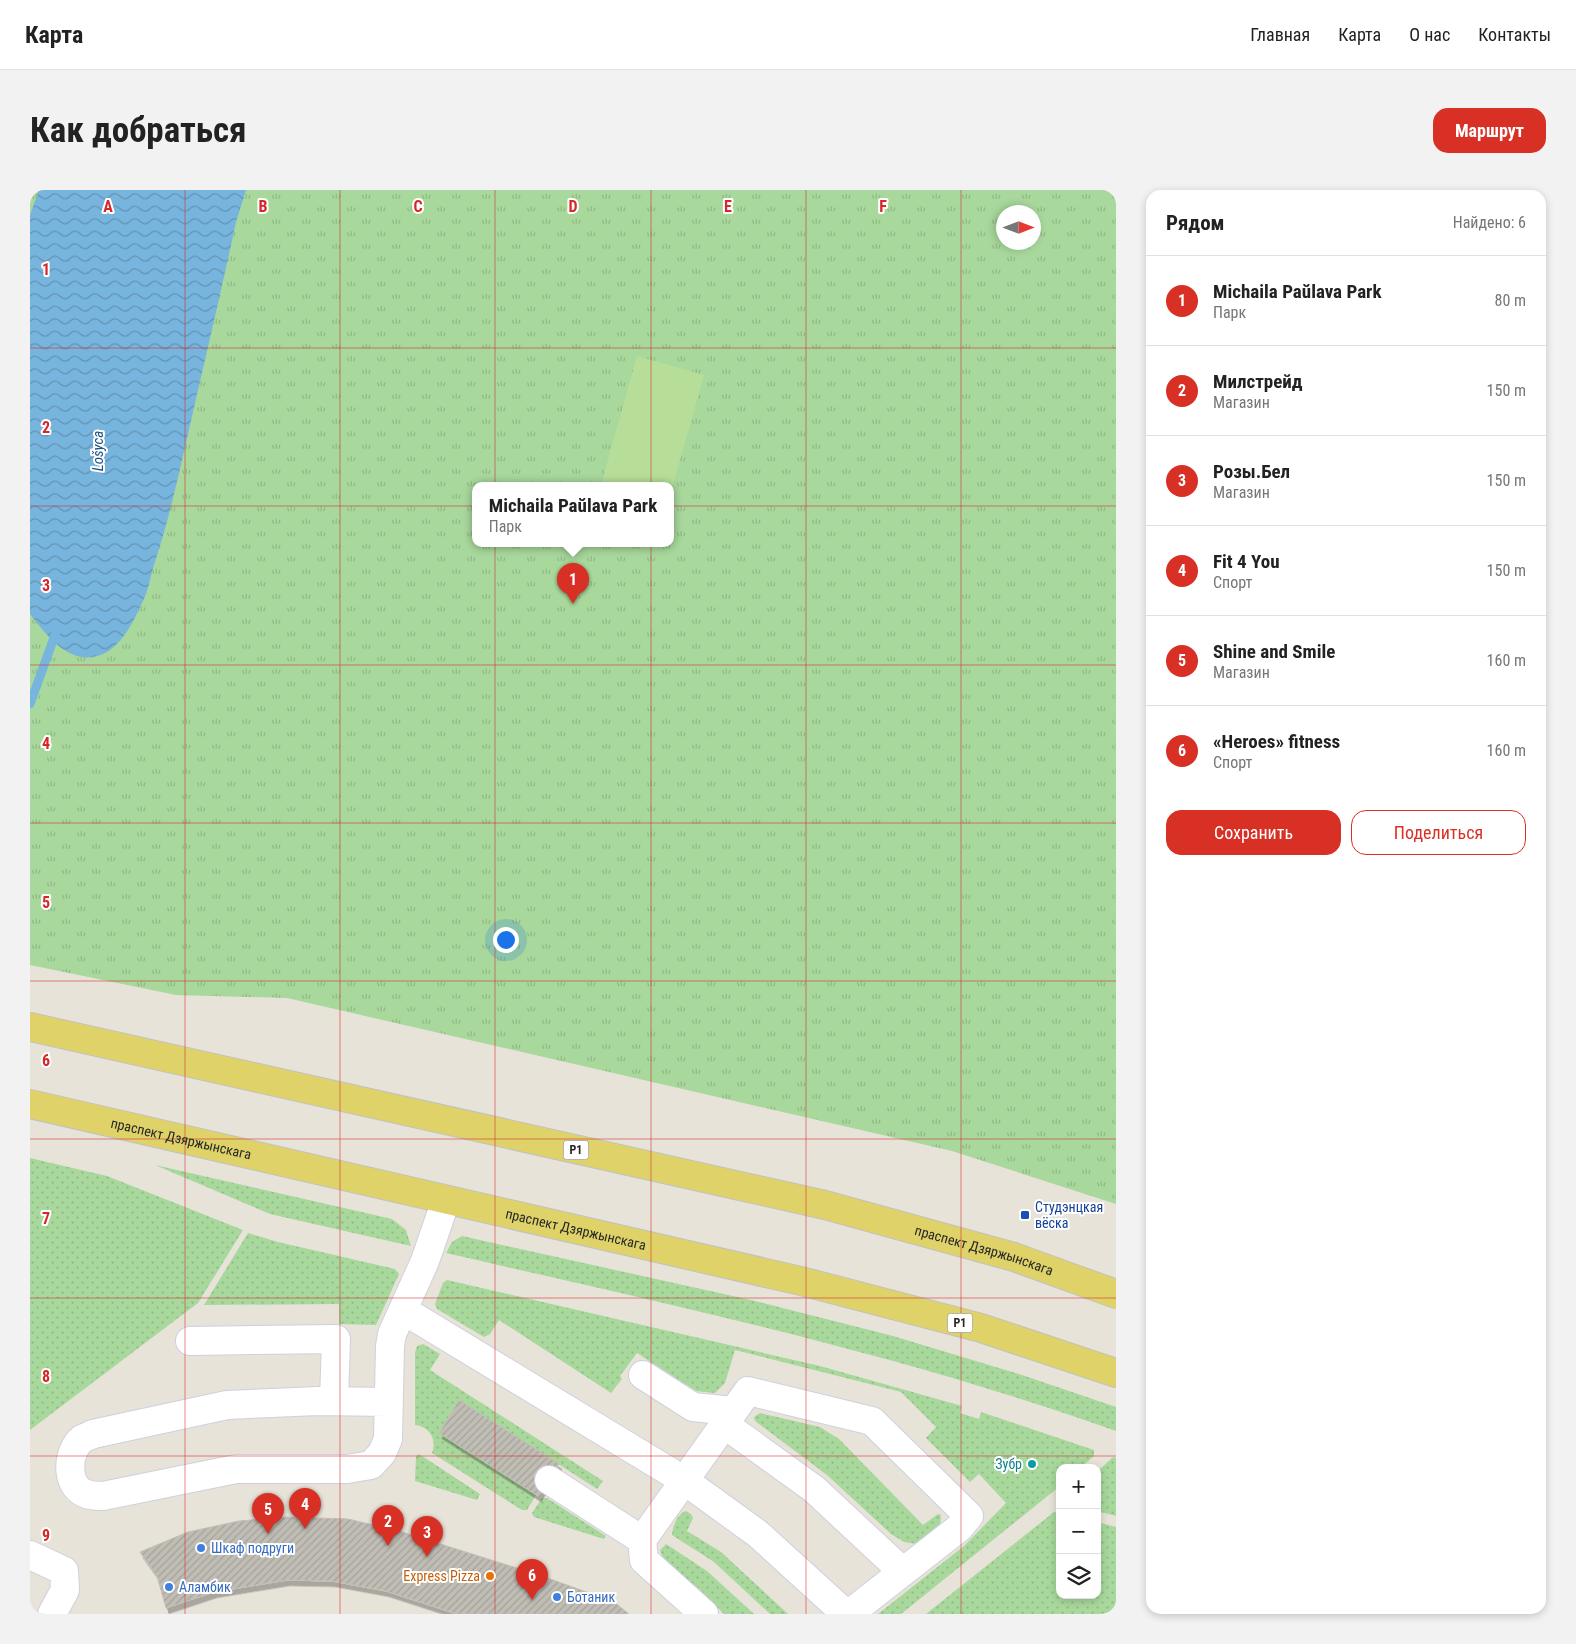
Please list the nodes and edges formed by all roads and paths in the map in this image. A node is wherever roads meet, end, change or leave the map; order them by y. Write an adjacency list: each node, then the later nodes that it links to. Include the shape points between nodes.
1 (30, 1027): 4 (main road, праспект Дзяржынскага / Р1, via 824,1205 1014,1257)
2 (30, 1104): 3 (main road, праспект Дзяржынскага / Р1)
3 (446, 1200): 5 (lane, via 425,1261); 7 (main road, праспект Дзяржынскага / Р1, via 801,1281 981,1328)
4 (1116, 1294)
5 (403, 1310): 10 (lane, via 390,1346); 13 (lane)
6 (190, 1341): 9 (lane, via 336,1339)
7 (1116, 1374)
8 (643, 1375): 11 (lane, via 693,1408)
9 (334, 1401): 10 (lane); 10 (lane, via 227,1405 93,1434 82,1439 75,1448 70,1472 74,1483 84,1493 103,1496 236,1469 366,1467 378,1460 386,1446)
10 (389, 1402)
11 (729, 1418): 13 (lane); 16 (lane, via 814,1489); 16 (lane, via 748,1391 872,1421 969,1516 960,1528)
12 (549, 1480): 14 (lane)
13 (685, 1481): 14 (lane); 19 (lane, via 758,1534)
14 (642, 1540): 18 (lane, via 644,1560)
15 (30, 1555): 17 (lane, via 64,1571 65,1590)
16 (903, 1572): 19 (lane)
17 (52, 1614)
18 (704, 1614)
19 (847, 1614)

